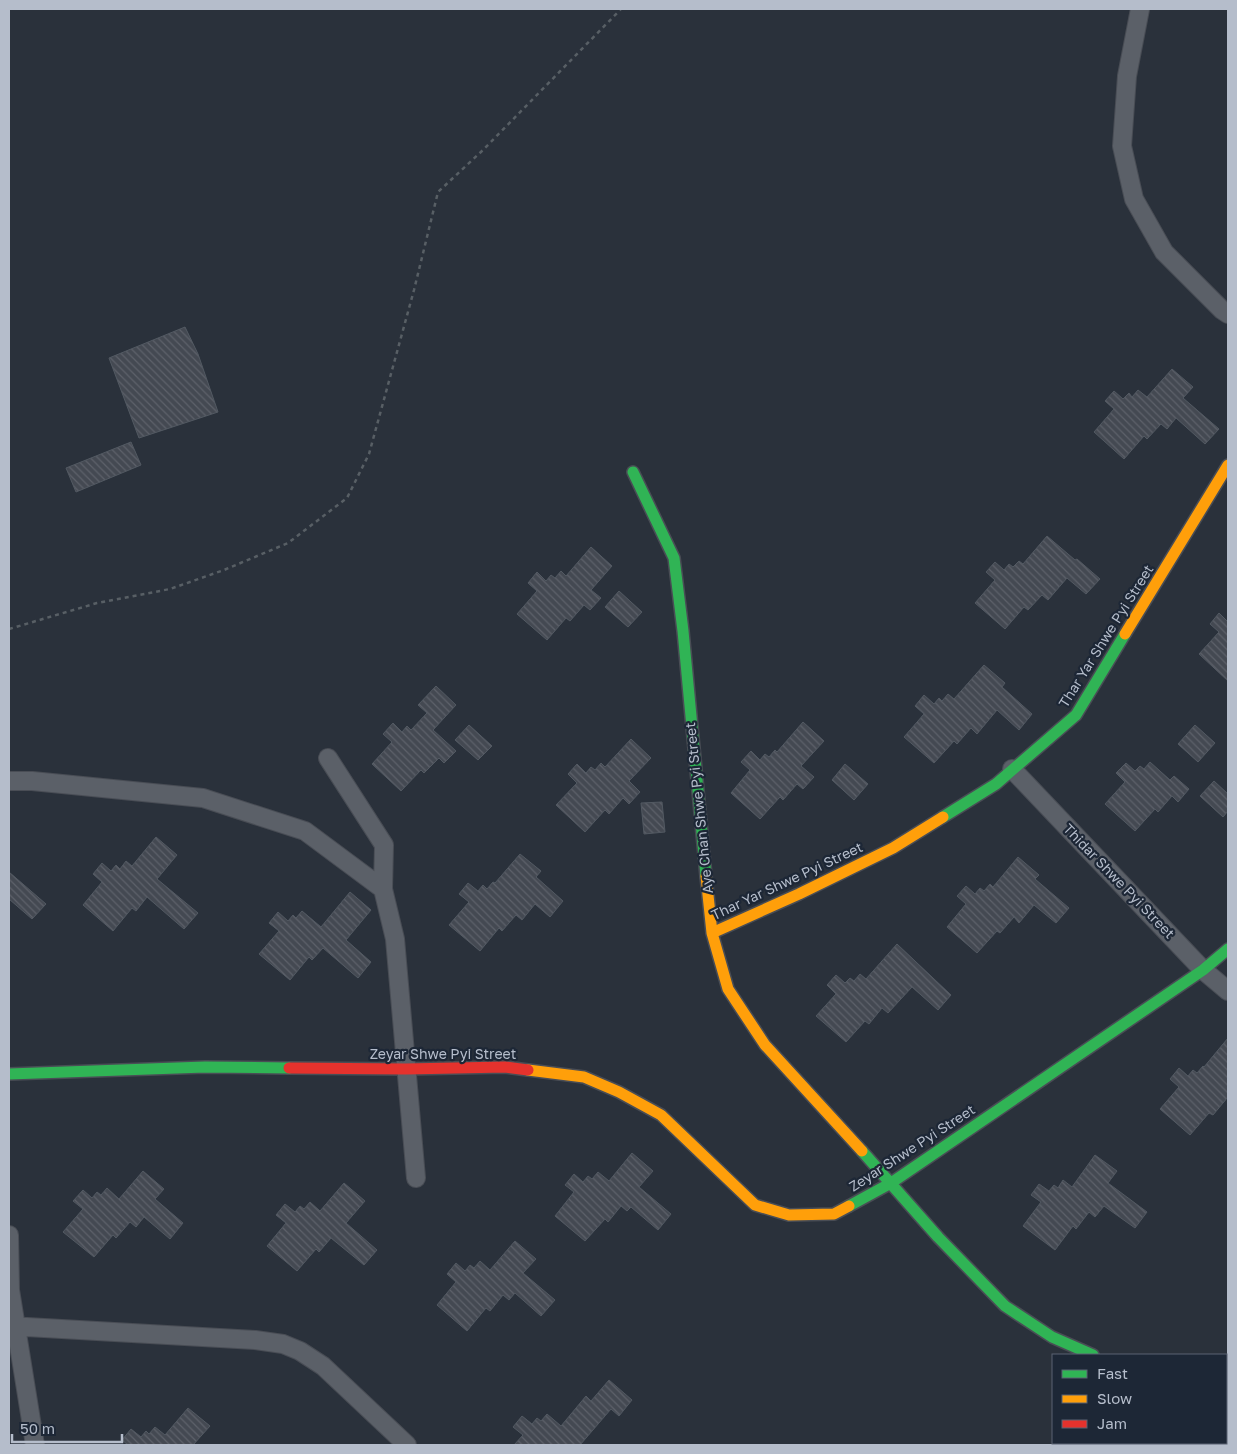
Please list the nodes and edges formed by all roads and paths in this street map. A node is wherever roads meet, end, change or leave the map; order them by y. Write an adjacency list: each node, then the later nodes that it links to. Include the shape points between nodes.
1 (621, 9): 6 (path, via 438,192 369,454 348,498 288,543 224,570 170,589 97,603)
2 (1140, 9): 3 (street, via 1127,76 1122,146 1134,199 1164,252)
3 (1228, 314)
4 (1228, 465): 8 (street, Thar Yar Shwe Pyi Street, via 1076,715)
5 (633, 472): 11 (street, Aye Chan Shwe Pyi Street, via 674,558)
6 (9, 629)
7 (328, 758): 10 (street, via 384,845)
8 (1012, 770): 11 (street, Thar Yar Shwe Pyi Street, via 996,784 893,848); 13 (street, Thidar Shwe Pyi Street)
9 (9, 781): 10 (street, via 203,798 306,831)
10 (384, 889): 15 (street, via 395,939)
11 (712, 933): 18 (street, Aye Chan Shwe Pyi Street, via 728,989 765,1044)
12 (1228, 949): 13 (street, Zeyar Shwe Pyi Street)
13 (1203, 970): 14 (street, Thidar Shwe Pyi Street); 18 (street, Zeyar Shwe Pyi Street)
14 (1228, 990)
15 (406, 1069): 16 (street, Zeyar Shwe Pyi Street, via 205,1067); 17 (street); 18 (street, Zeyar Shwe Pyi Street, via 505,1067 584,1077 661,1114 755,1204 788,1215 834,1214)
16 (9, 1074)
17 (416, 1178)
18 (891, 1183): 21 (street, Aye Chan Shwe Pyi Street, via 938,1238 1005,1306 1052,1337)
19 (9, 1235): 20 (street)
20 (12, 1326): 22 (street); 23 (street, via 283,1344 323,1366)
21 (1092, 1354)
22 (35, 1445)
23 (407, 1445)

